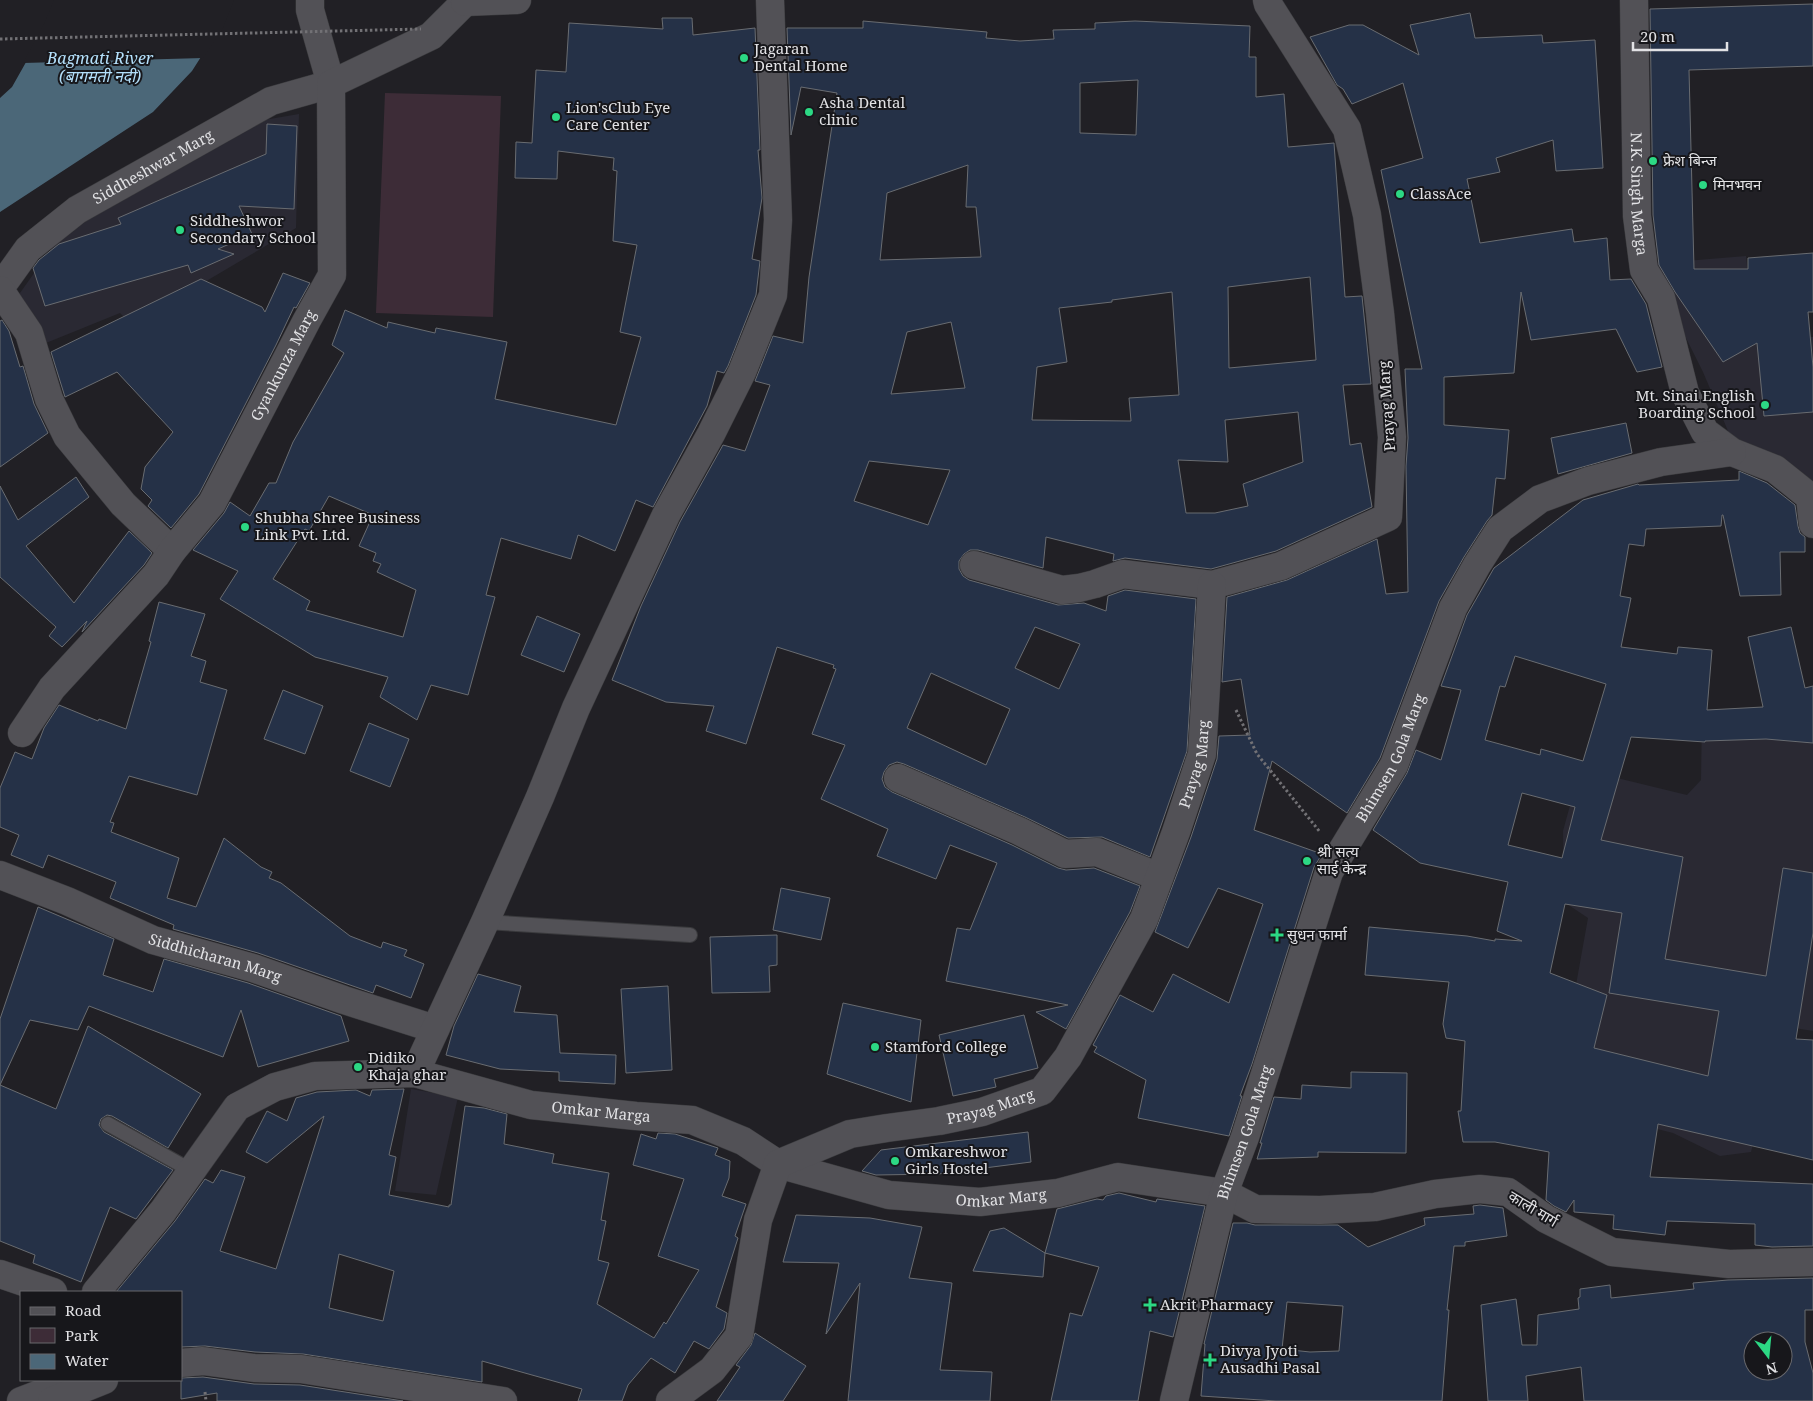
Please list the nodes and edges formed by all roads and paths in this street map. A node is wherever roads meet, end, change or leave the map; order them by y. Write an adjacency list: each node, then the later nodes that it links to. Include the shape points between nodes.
1 (310, 0): 9 (street, Gyankunza Marg)
2 (517, 0): 6 (street)
3 (770, 0): 22 (street, via 778,220 773,295 742,372 666,515 580,699)
4 (1267, 0): 15 (street, Prayag Marg, via 1347,129 1367,215 1380,313 1392,437 1388,517 1281,566)
5 (1634, 0): 11 (street, N.K. Singh Marga, via 1637,216 1644,270 1660,298 1685,394 1704,432)
6 (465, 1): 9 (street, via 431,36)
7 (421, 29): 8 (path, bridge)
8 (0, 39)
9 (331, 84): 10 (street, Siddheshwar Marg, via 271,101 77,210 28,249); 13 (street, Gyankunza Marg, via 332,275 212,503)
10 (0, 289): 13 (street, via 29,333 49,399 67,436 123,504)
11 (1732, 452): 12 (street, N.K. Singh Marga, via 1775,469 1810,498); 19 (street, Bhimsen Gola Marg, via 1661,462 1588,481 1540,499 1500,529 1453,608 1394,766)
12 (1813, 524)
13 (172, 551): 17 (street, Gyankunza Marg, via 156,575 52,688)
14 (974, 565): 15 (street, via 1062,590 1095,584 1123,574)
15 (1212, 585): 21 (street, Prayag Marg, via 1202,754)
16 (1236, 709): 19 (path, via 1256,754)
17 (22, 733)
18 (898, 778): 21 (street, via 1065,854 1097,852)
19 (1340, 854): 29 (street, Bhimsen Gola Marg, via 1329,872 1245,1138)
20 (0, 876): 24 (street, Siddhicharan Marg, via 67,901 153,940 253,968)
21 (1159, 877): 27 (street, Prayag Marg, via 1144,919 1068,1057 1042,1091 982,1112 850,1134)
22 (485, 922): 23 (lane); 24 (street)
23 (690, 935)
24 (435, 1028): 25 (street)
25 (415, 1073): 27 (street, Omkar Marga, via 531,1105 692,1120 742,1142); 28 (street, Omkar Marga, via 315,1076 275,1087 236,1107)
26 (108, 1124): 28 (lane)
27 (778, 1164): 29 (street, Omkar Marg, via 890,1195 980,1202 1058,1193 1118,1177); 40 (street, via 758,1220 739,1336 712,1370)
28 (192, 1170): 33 (street, Omkar Marga, via 163,1211)
29 (1224, 1193): 30 (street, काली मार्ग, via 1255,1209 1320,1210 1375,1207 1434,1194 1480,1189 1508,1192 1546,1219 1612,1252 1729,1264); 41 (street, Bhimsen Gola Marg)
30 (1813, 1262)
31 (0, 1274): 32 (street)
32 (50, 1291)
33 (97, 1291)
34 (182, 1363): 39 (street, via 203,1361 254,1368 301,1369)
35 (55, 1381): 37 (street, via 42,1393)
36 (102, 1381): 38 (street)
37 (21, 1401)
38 (52, 1401)
39 (503, 1401)
40 (670, 1401)
41 (1174, 1401)

